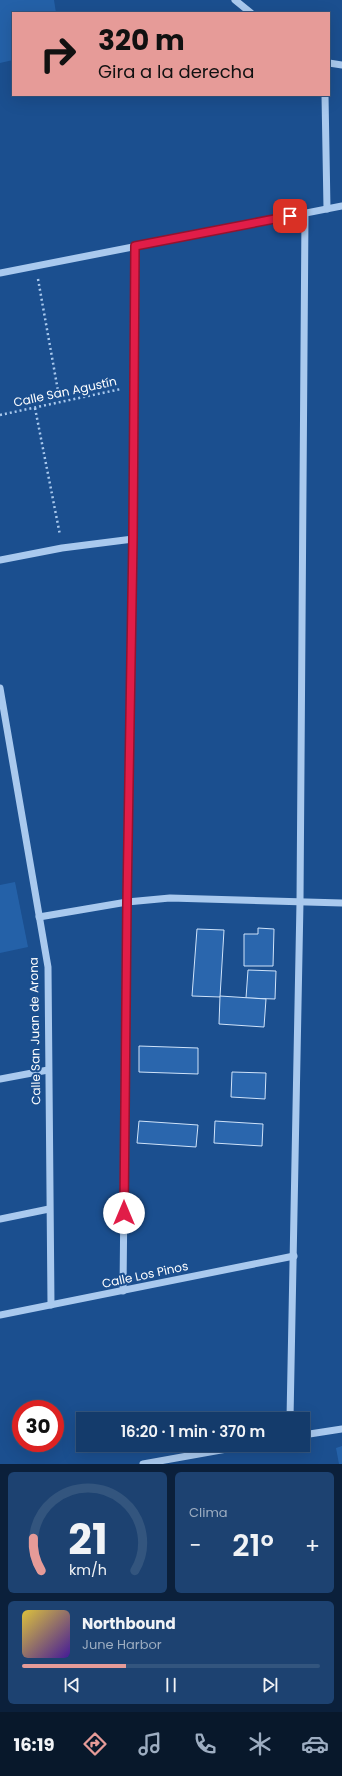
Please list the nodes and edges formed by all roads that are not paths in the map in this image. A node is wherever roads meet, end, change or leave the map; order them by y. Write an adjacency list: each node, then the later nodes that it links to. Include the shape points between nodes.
1 (235, 0): 2 (street)
2 (250, 12)
3 (330, 63): 4 (street)
4 (342, 65)
5 (325, 96): 7 (street)
6 (342, 206): 7 (street)
7 (327, 209): 8 (street)
8 (305, 213): 9 (street); 15 (street)
9 (135, 246): 10 (street); 11 (street)
10 (0, 273)
11 (133, 539): 12 (street, via 62,548); 14 (street)
12 (0, 560)
13 (0, 688): 17 (street, Calle San Juan de Arona)
14 (127, 902): 15 (street, via 170,898); 17 (street); 23 (street)
15 (300, 902): 16 (street); 22 (street)
16 (342, 903)
17 (39, 917): 18 (street, Calle San Juan de Arona, via 48,967)
18 (48, 1070): 19 (street); 20 (street, Calle San Juan de Arona)
19 (0, 1079)
20 (49, 1209): 21 (street); 24 (street, Calle San Juan de Arona)
21 (0, 1219)
22 (294, 1256): 23 (street, Calle Los Pinos); 26 (street)
23 (123, 1291): 24 (street, Calle Los Pinos)
24 (50, 1305): 25 (street, Calle Los Pinos)
25 (0, 1315)
26 (290, 1412)
27 (342, 1429): 28 (street)
28 (310, 1434)
29 (209, 1452): 30 (street)
30 (143, 1464)

